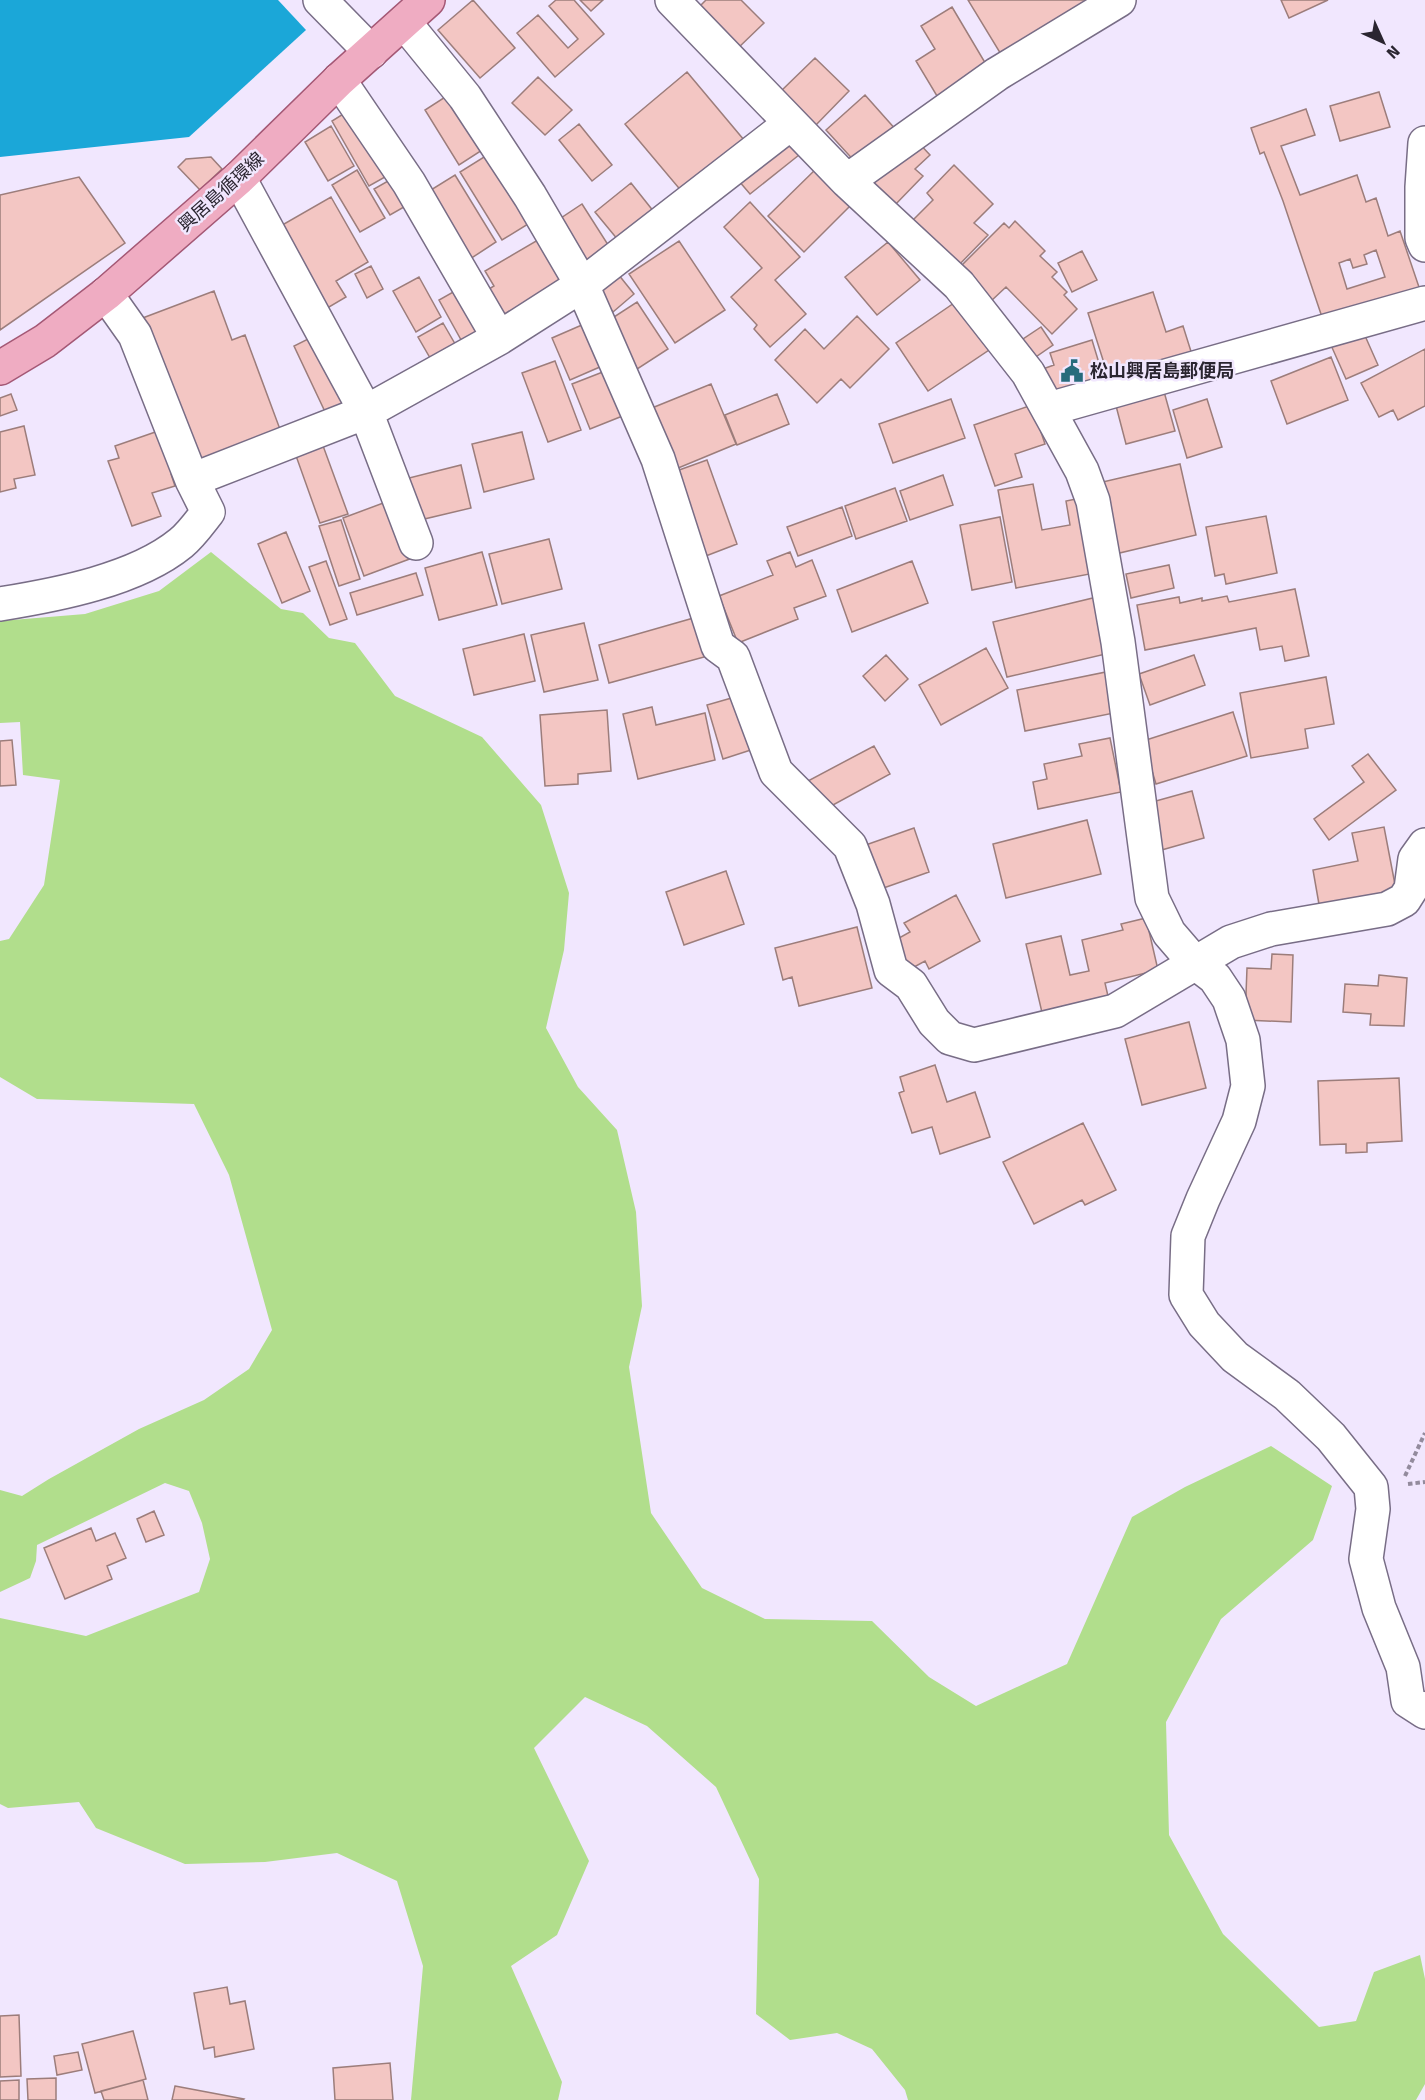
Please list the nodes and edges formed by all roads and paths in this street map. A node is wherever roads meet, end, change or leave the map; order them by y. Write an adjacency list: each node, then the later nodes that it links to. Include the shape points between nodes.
1 (320, 0): 6 (street)
2 (428, 0): 5 (main road, 興居島循環線)
3 (672, 0): 8 (street)
4 (1119, 0): 11 (street, via 997,74)
5 (404, 22): 6 (main road, 興居島循環線); 13 (street, via 465,97)
6 (371, 52): 7 (main road, 興居島循環線)
7 (339, 80): 10 (main road, 興居島循環線); 16 (street, via 409,183)
8 (791, 123): 11 (street); 13 (street)
9 (1425, 143): 12 (street)
10 (239, 178): 14 (main road, 興居島循環線); 19 (street)
11 (847, 181): 18 (street, via 959,285 1028,373)
12 (1425, 245)
13 (582, 285): 16 (street); 24 (street, via 658,459 718,646 733,657 776,772 850,846 873,904 891,970 911,985 934,1022 950,1038 974,1045 1114,1011)
14 (105, 294): 17 (main road, 興居島循環線, via 45,341); 20 (street, via 135,335)
15 (1425, 303): 18 (street)
16 (499, 338): 19 (street)
17 (0, 368)
18 (1049, 409): 24 (street, via 1083,471 1093,501 1118,642 1152,898 1169,933)
19 (366, 412): 20 (street); 21 (street)
20 (192, 480): 22 (street, via 208,512 182,543 141,568 61,594)
21 (416, 543)
22 (0, 604)
23 (1425, 845): 24 (street, via 1415,859 1411,889 1404,900 1387,909 1271,928 1231,942)
24 (1194, 962): 27 (street, via 1215,978 1229,999 1243,1040 1248,1086 1239,1121 1188,1236 1186,1295 1204,1324 1234,1357 1287,1395 1331,1437 1371,1487 1366,1559 1403,1667 1408,1701)
25 (1425, 1433): 26 (path)
26 (1401, 1485)
27 (1425, 1712)

